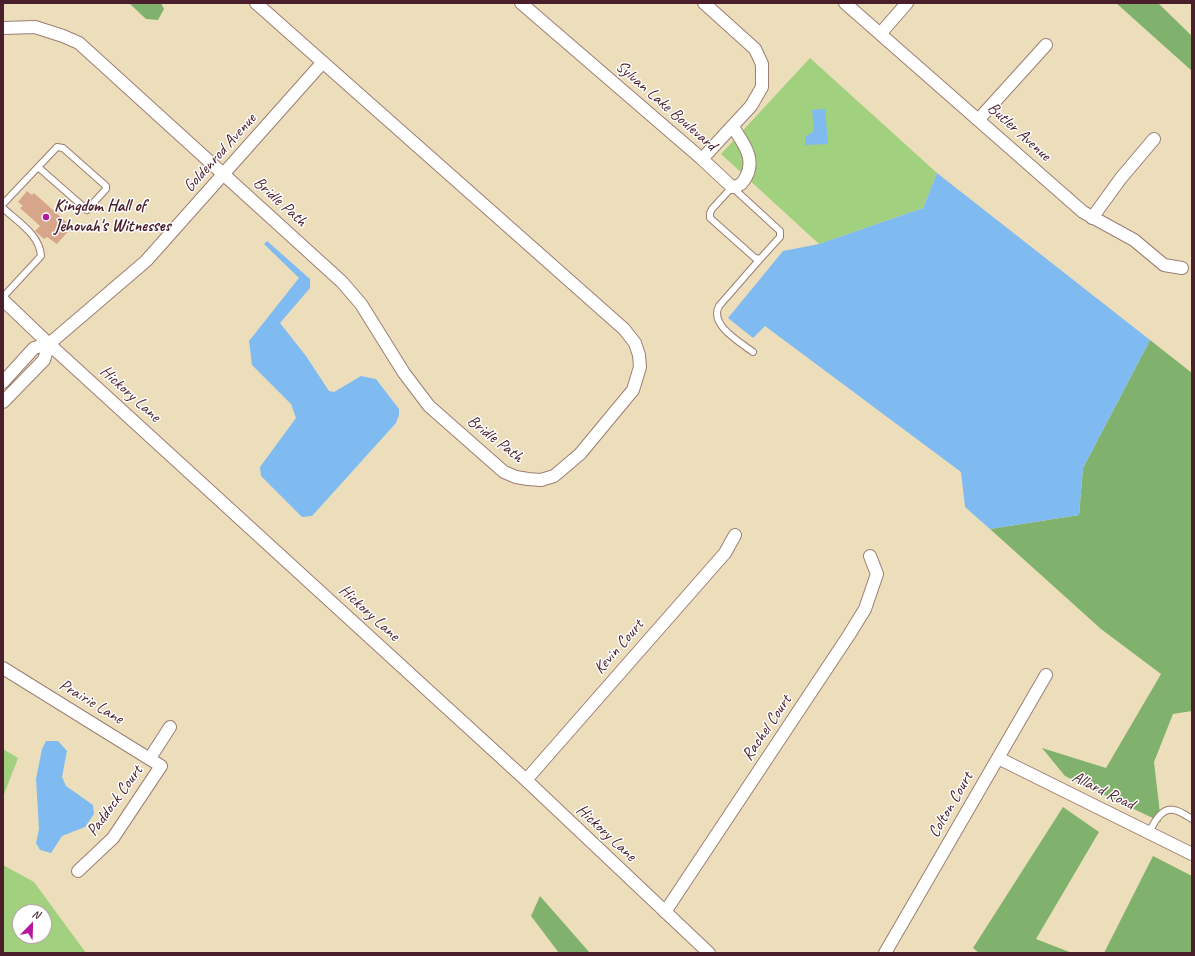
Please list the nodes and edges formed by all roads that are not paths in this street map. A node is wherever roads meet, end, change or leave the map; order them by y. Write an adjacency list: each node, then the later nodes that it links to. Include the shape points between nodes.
1 (256, 3): 9 (street, Bridle Path)
2 (521, 3): 13 (street, Sylvan Lake Boulevard)
3 (704, 3): 11 (street, via 755,49 762,64 762,87 751,106)
4 (845, 3): 7 (street, Butler Avenue)
5 (907, 3): 7 (street)
6 (3, 28): 15 (street, Bridle Path, via 34,27 79,43)
7 (880, 34): 10 (street, Butler Avenue)
8 (1046, 45): 10 (street)
9 (323, 62): 15 (street, Goldenrod Avenue); 15 (street, Bridle Path, via 624,329 635,343 640,367 633,390 580,454 554,476 541,480 516,477 504,472 429,406 404,373 361,304 342,282)
10 (979, 119): 19 (street, Butler Avenue, via 1082,212)
11 (733, 127): 13 (street); 16 (street, Sylvan Lake Boulevard, via 748,151 750,166 742,184)
12 (1154, 139): 19 (street)
13 (702, 159): 16 (street, Sylvan Lake Boulevard)
14 (38, 166): 14 (lane, via 60,147 106,186 106,189 87,210); 17 (lane)
15 (224, 174): 23 (street, Goldenrod Avenue, via 146,261)
16 (732, 187): 20 (lane, via 780,231 780,237); 20 (lane, via 712,210 710,218 755,258)
17 (3, 204)
18 (3, 208): 22 (lane, via 37,240 41,256)
19 (1092, 218): 21 (street, Butler Avenue, via 1134,240 1164,265)
20 (760, 259): 24 (lane, via 719,306 716,315 723,328)
21 (1182, 268)
22 (3, 298): 23 (street, Hickory Lane)
23 (49, 344): 25 (street, via 34,348); 26 (street, via 44,360); 35 (street, Hickory Lane)
24 (753, 352)
25 (3, 382)
26 (3, 402)
27 (735, 535): 35 (street, Kevin Court, via 725,553)
28 (870, 556): 40 (street, Rachel Court, via 877,574 861,615)
29 (3, 668): 32 (street, Prairie Lane)
30 (1046, 675): 33 (street, Colton Court)
31 (170, 727): 32 (street, Paddock Court)
32 (150, 758): 34 (street, Prairie Lane)
33 (998, 758): 37 (street, Allard Road); 42 (street, Colton Court)
34 (161, 766): 39 (street, Paddock Court, via 113,838)
35 (526, 780): 40 (street, Hickory Lane)
36 (1192, 819): 37 (lane, via 1174,810 1164,811)
37 (1149, 833): 38 (street, Allard Road)
38 (1192, 854)
39 (78, 871)
40 (665, 912): 41 (street, Hickory Lane)
41 (709, 953)
42 (885, 953)

